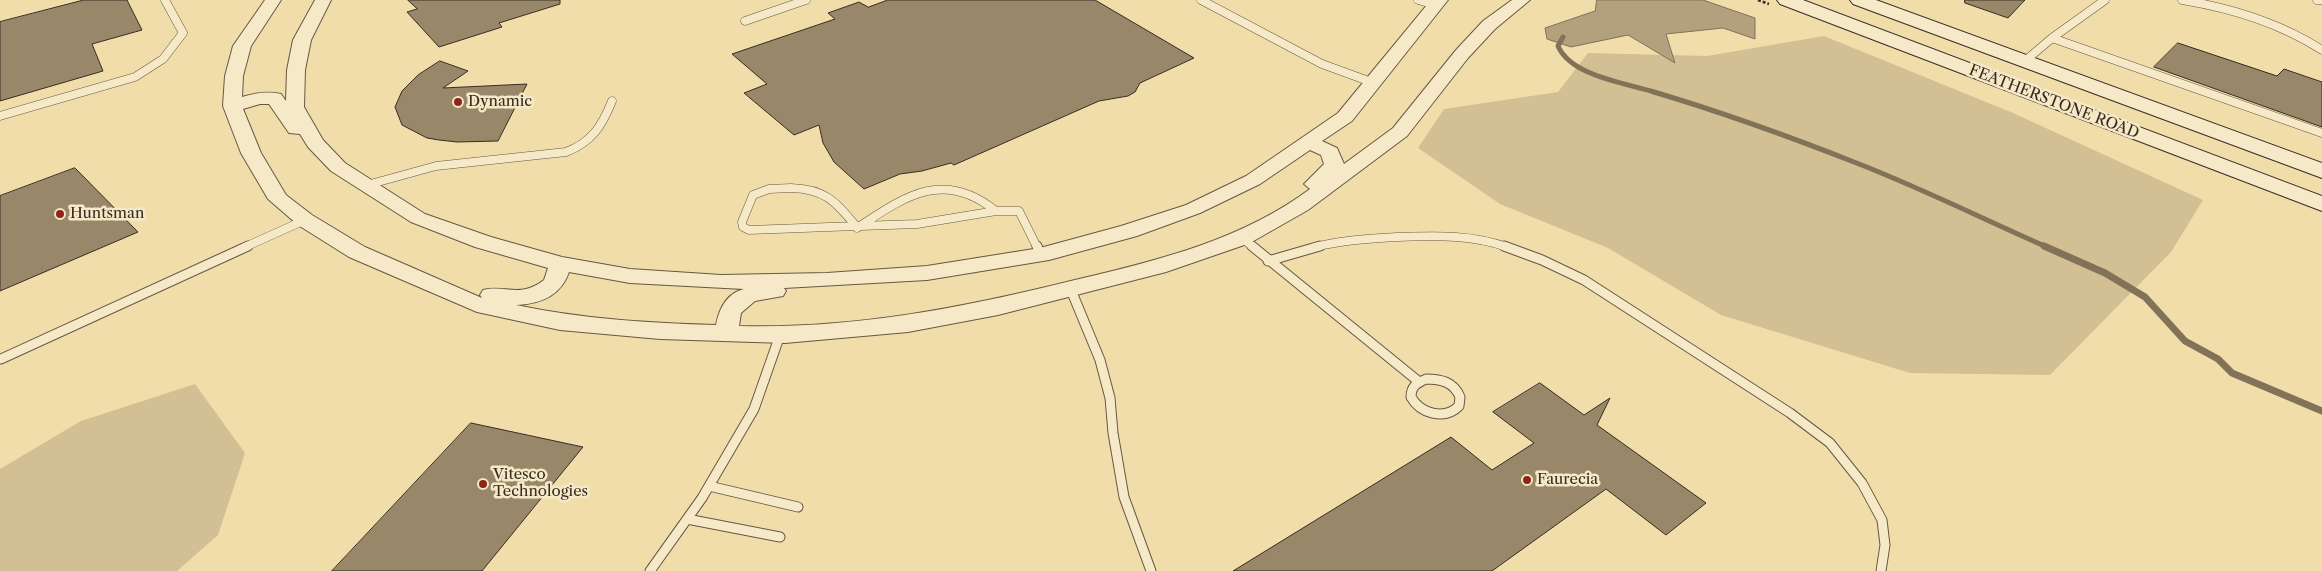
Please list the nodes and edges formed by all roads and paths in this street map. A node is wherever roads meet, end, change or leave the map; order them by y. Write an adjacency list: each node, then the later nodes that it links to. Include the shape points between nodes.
1 (165, 0): 25 (lane, via 183,33 173,52 155,67 135,77)
2 (273, 0): 24 (street, via 242,46 234,76)
3 (323, 0): 28 (street, via 302,40 296,70 295,106)
4 (806, 0): 16 (lane)
5 (1201, 0): 22 (lane, via 1322,64)
6 (1510, 0): 17 (street)
7 (1522, 0): 17 (street)
8 (1786, 0): 21 (main road, FEATHERSTONE ROAD)
9 (1859, 0): 20 (main road, FEATHERSTONE ROAD)
10 (2105, 0): 18 (lane)
11 (2182, 0): 14 (lane)
12 (2317, 0): 13 (lane)
13 (2322, 0)
14 (2197, 1): 19 (lane, via 2295,34)
15 (1431, 2): 22 (street)
16 (744, 21)
17 (1489, 25): 35 (street, via 1400,132 1301,206)
18 (2052, 38): 20 (lane); 26 (lane)
19 (2322, 50)
20 (2025, 61): 21 (main road, via 2031,71 2020,78); 29 (main road, FEATHERSTONE ROAD)
21 (1986, 76): 31 (main road, FEATHERSTONE ROAD)
22 (1374, 83): 27 (street, via 1345,117)
23 (612, 101): 30 (lane, via 591,140 566,152 436,166)
24 (232, 106): 28 (street, via 259,98 274,98 295,128); 33 (street, via 251,153 278,199)
25 (0, 116)
26 (2322, 133)
27 (1308, 142): 35 (street, via 1330,152 1334,165 1320,181 1268,212); 36 (street, via 1253,180 1193,209 1129,231)
28 (315, 143): 30 (street, via 338,167)
29 (2322, 171)
30 (367, 185): 38 (street, via 418,218 483,242)
31 (2322, 204)
32 (996, 211): 34 (lane, via 917,224); 34 (lane, via 984,199 967,191 931,190 904,198); 36 (lane, via 1019,211)
33 (305, 220): 40 (street, via 357,252); 44 (lane)
34 (857, 228): 34 (lane, via 749,230 743,227 742,222 753,196 773,188 810,190 826,195)
35 (1242, 238): 37 (lane); 41 (street, via 1158,267)
36 (1041, 255): 39 (street)
37 (1268, 261): 45 (lane); 52 (lane, via 1327,244 1358,239 1451,235 1496,243 1584,280 1790,413 1830,443 1862,483 1882,520 1885,545)
38 (561, 264): 39 (street, via 630,276 721,282 827,280); 40 (street, via 552,285 528,297 502,299 462,286)
39 (927, 273): 42 (street, via 876,285 773,291 748,296 730,310)
40 (407, 275): 42 (street, via 477,305 560,322)
41 (1071, 290): 43 (street, via 908,324); 51 (lane, via 1100,360 1110,398 1124,497)
42 (726, 333): 43 (street)
43 (780, 335): 46 (lane, via 754,409)
44 (1, 359)
45 (1418, 381): 45 (lane, via 1410,393 1417,407 1441,414 1460,406 1462,400 1455,386 1436,378)
46 (709, 486): 47 (lane); 48 (lane)
47 (798, 507)
48 (687, 519): 49 (lane); 50 (lane)
49 (780, 538)
50 (650, 571)
51 (1151, 571)
52 (1882, 571)

